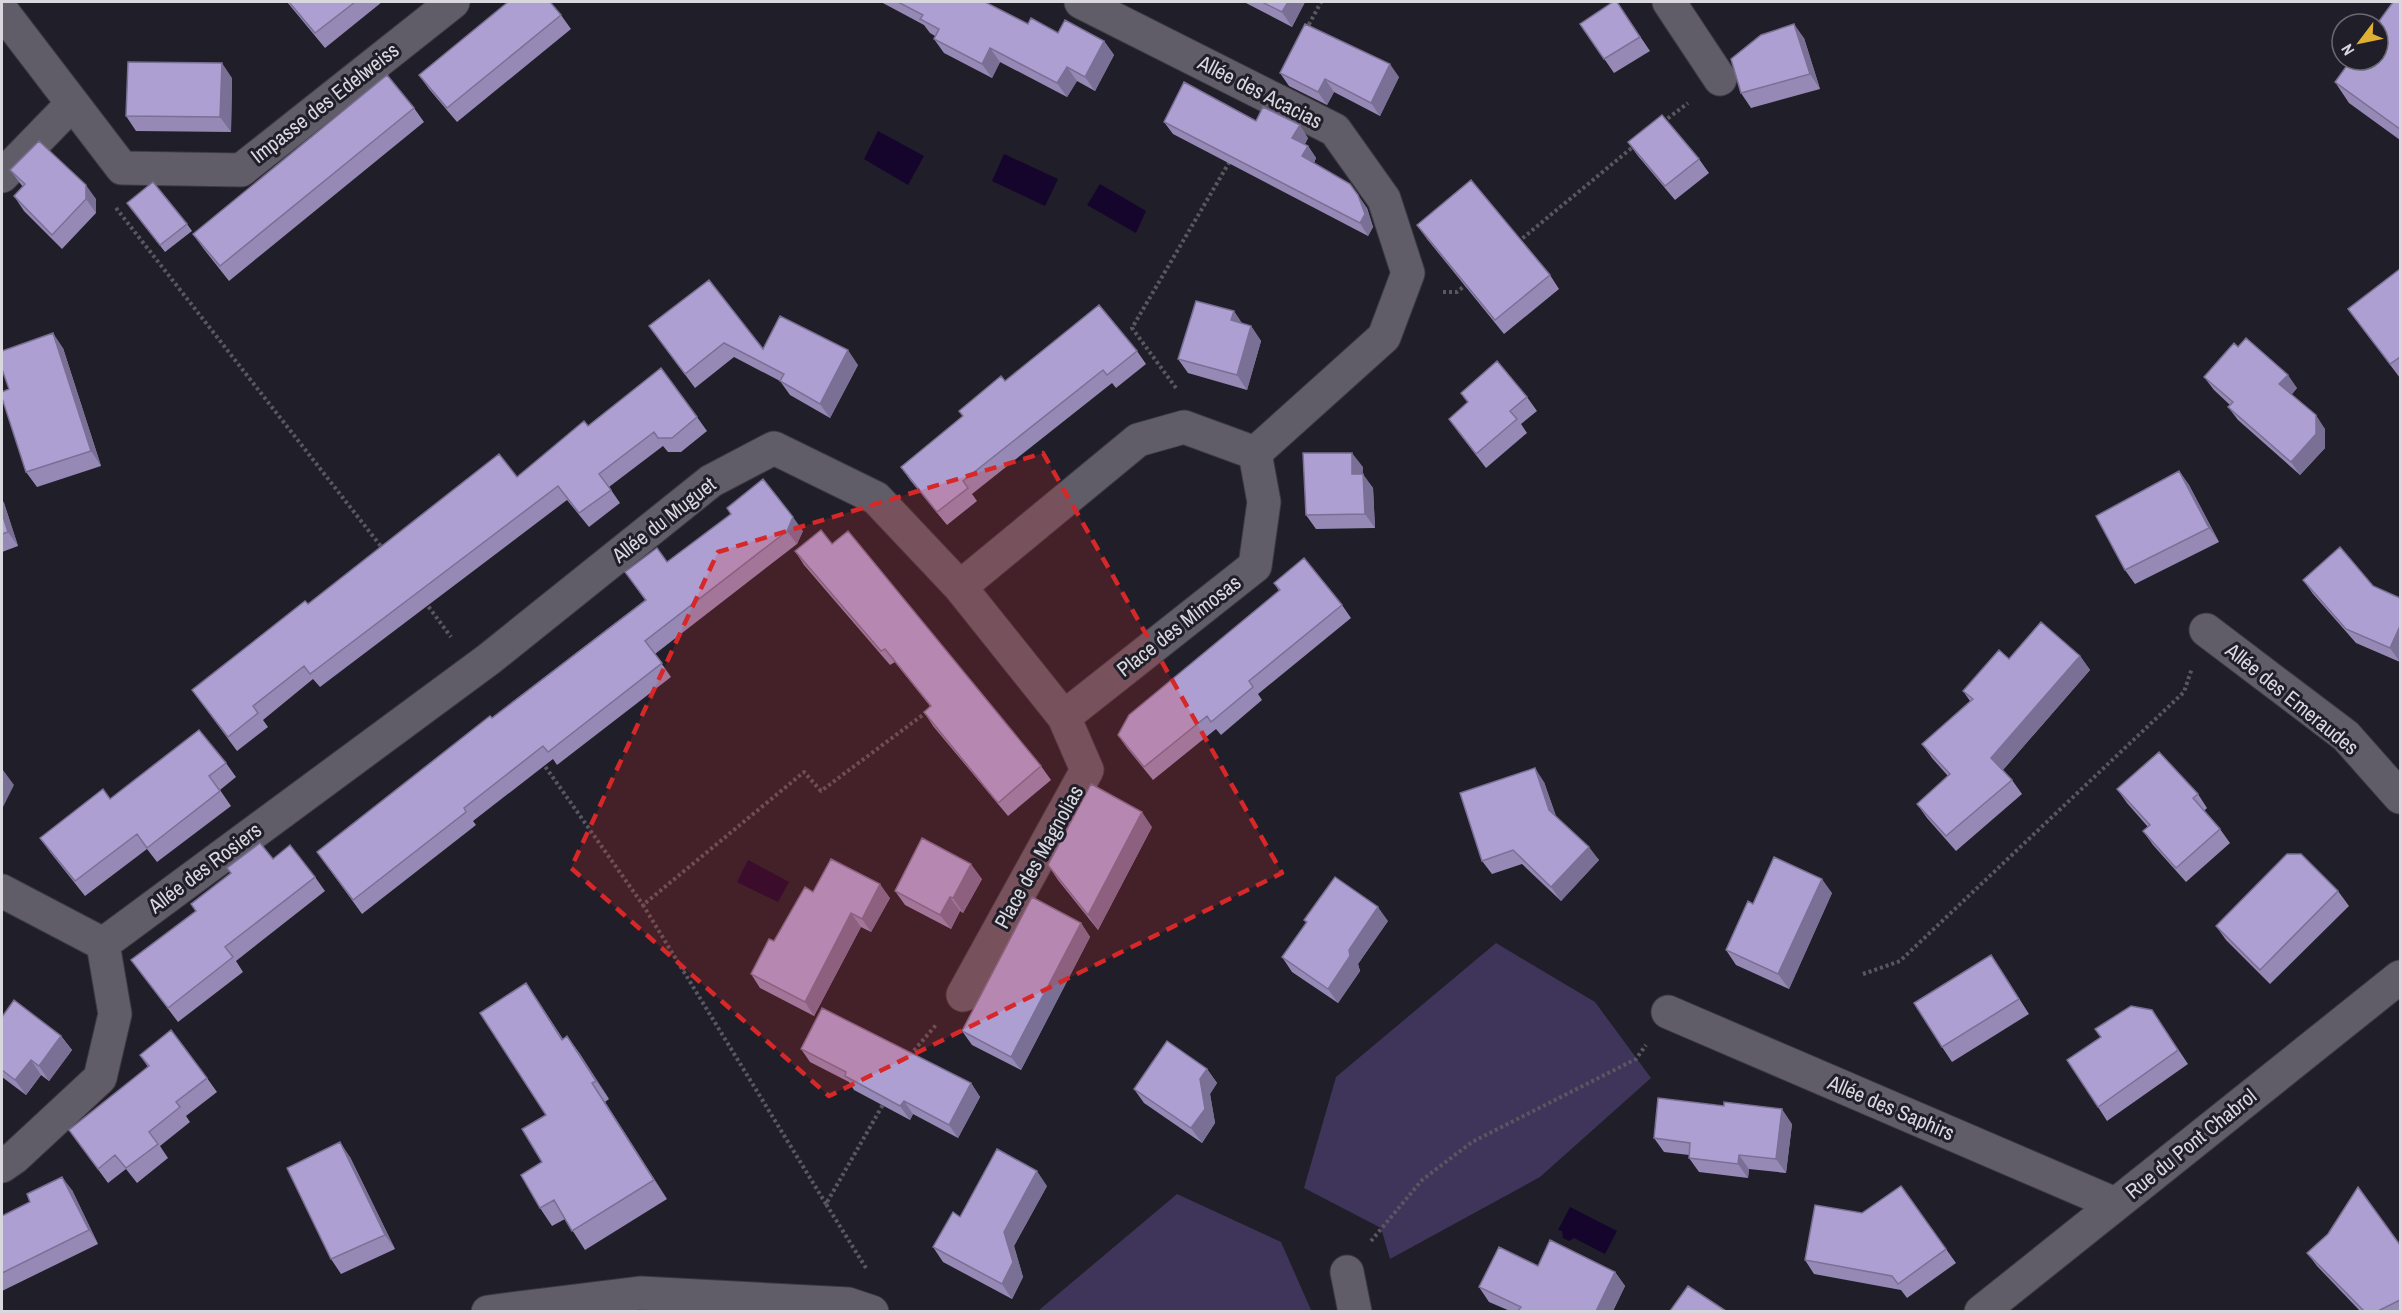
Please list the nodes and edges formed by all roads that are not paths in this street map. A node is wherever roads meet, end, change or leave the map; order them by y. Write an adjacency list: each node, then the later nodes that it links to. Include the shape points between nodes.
1 (453, 2): 6 (street, Impasse des Edelweiss, via 241,170 122,168)
2 (1081, 2): 8 (street, Allée des Acacias, via 1335,130 1384,199 1408,273 1384,337)
3 (1669, 2): 5 (street)
4 (2, 11): 6 (street)
5 (1720, 79)
6 (72, 104): 7 (street)
7 (2, 176)
8 (1255, 453): 9 (street, via 1184,427 1138,440); 12 (street, Place des Mimosas, via 1264,502 1255,566)
9 (960, 587): 11 (street, Allée du Muguet, via 876,498 774,448 711,481); 12 (street)
10 (2206, 630): 13 (street, Allée des Emeraudes, via 2346,736)
11 (483, 664): 15 (street, Allée des Rosiers)
12 (1064, 717): 17 (street, Place des Magnolias, via 1088,770)
13 (2400, 797)
14 (2, 891): 15 (street)
15 (103, 944): 19 (street, via 115,1014 100,1078)
16 (2400, 978): 20 (street, Rue du Pont Chabrol)
17 (963, 995)
18 (1668, 1012): 20 (street, Allée des Saphirs)
19 (2, 1166)
20 (2115, 1204): 25 (street, Rue du Pont Chabrol)
21 (1347, 1272): 24 (street)
22 (488, 1311): 23 (street, via 640,1293 848,1304)
23 (872, 1311)
24 (1355, 1311)
25 (1981, 1311)

